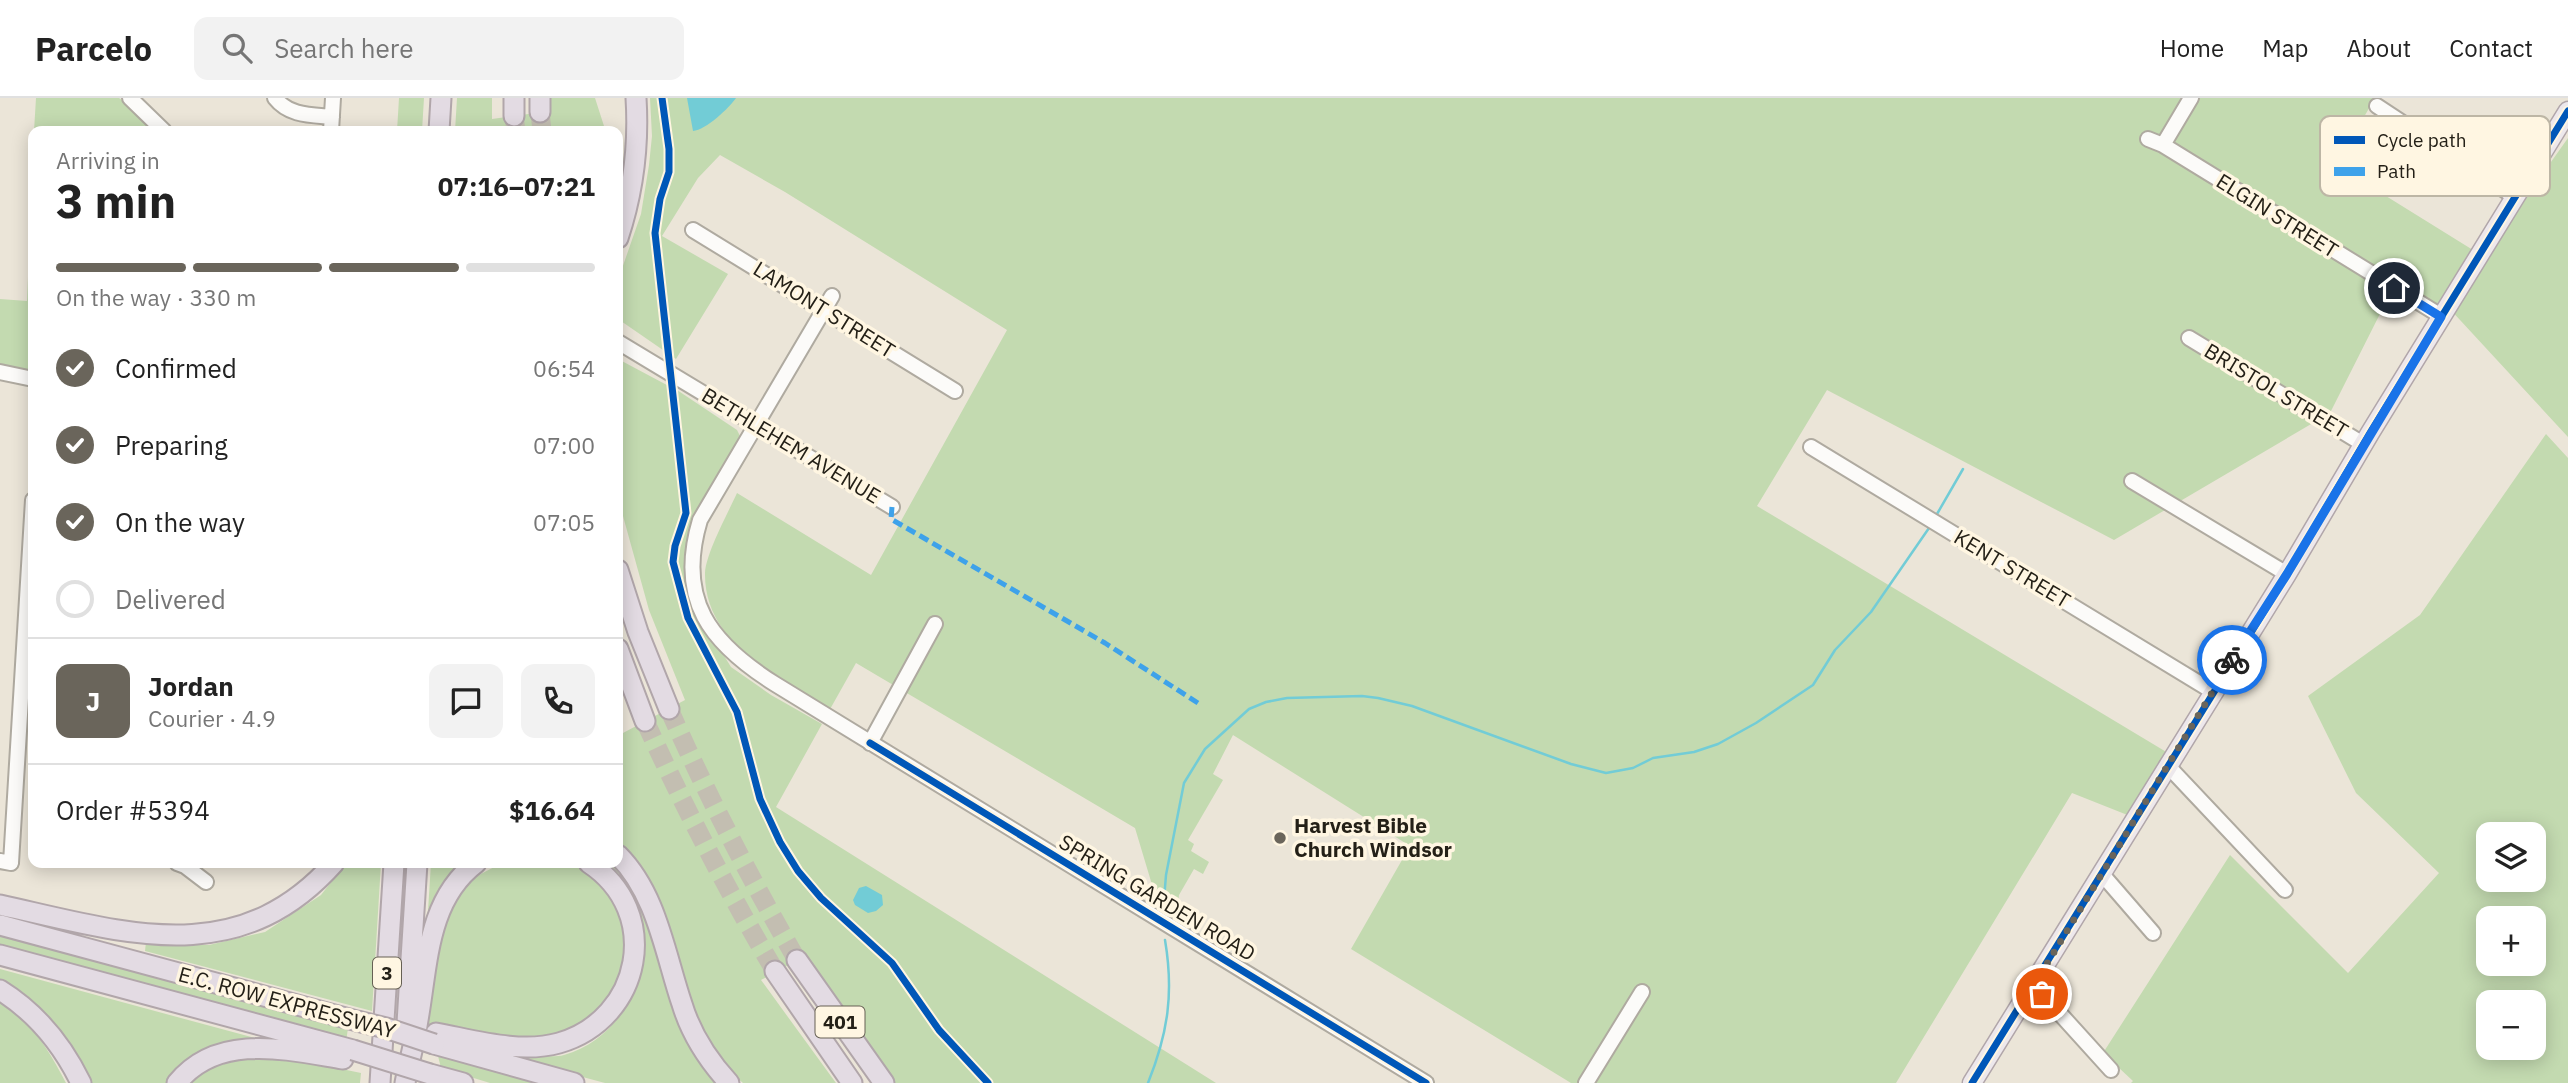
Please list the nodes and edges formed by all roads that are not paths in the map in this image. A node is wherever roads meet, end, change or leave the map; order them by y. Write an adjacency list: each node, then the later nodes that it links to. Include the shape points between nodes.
1 (275, 98): 10 (street, via 290,111)
2 (333, 98): 10 (street)
3 (441, 98): 12 (highway)
4 (636, 98): 17 (highway, via 634,172)
5 (2191, 98): 15 (street)
6 (139, 101): 11 (street)
7 (2377, 106): 9 (street)
8 (2568, 111): 14 (main road)
9 (2392, 116)
10 (331, 124)
11 (160, 126)
12 (439, 126)
13 (2148, 139): 15 (street, ELGIN STREET)
14 (2550, 140)
15 (2163, 145): 20 (street, ELGIN STREET)
16 (2515, 197): 20 (main road)
17 (623, 217)
18 (693, 230): 19 (street, LAMONT STREET)
19 (828, 303): 25 (street, LAMONT STREET); 26 (street, SPRING GARDEN ROAD)
20 (2441, 317): 27 (main road)
21 (2189, 338): 27 (street, BRISTOL STREET)
22 (623, 345): 26 (street, BETHLEHEM AVENUE)
23 (0, 372): 24 (street)
24 (28, 378)
25 (955, 391)
26 (755, 425): 30 (street, BETHLEHEM AVENUE); 39 (street, SPRING GARDEN ROAD, via 700,520 692,561 700,610 735,657)
27 (2363, 444): 32 (main road)
28 (1811, 447): 36 (street, KENT STREET)
29 (2132, 481): 32 (street)
30 (892, 507)
31 (28, 565): 42 (street)
32 (2287, 574): 36 (main road)
33 (623, 585): 37 (highway)
34 (935, 624): 39 (street)
35 (623, 662): 38 (highway)
36 (2212, 691): 40 (main road)
37 (669, 709)
38 (646, 721)
39 (870, 743): 75 (street, SPRING GARDEN ROAD)
40 (2167, 765): 49 (main road); 51 (street)
41 (623, 861): 72 (highway, via 647,896 692,1029)
42 (5, 862)
43 (188, 868): 50 (street)
44 (329, 868): 52 (highway, via 275,912 235,928 196,935 128,932)
45 (394, 868): 61 (highway, 3)
46 (417, 868): 65 (highway, 3)
47 (471, 868): 65 (highway, via 450,889 436,921)
48 (596, 868): 62 (highway, via 617,890 634,931 634,964 625,991 606,1017 583,1034 555,1044 517,1046)
49 (2101, 873): 54 (street); 58 (main road)
50 (206, 882)
51 (2285, 891)
52 (0, 905)
53 (0, 925): 61 (highway, E.C. ROW EXPRESSWAY, bridge, via 357,1021)
54 (2153, 933)
55 (0, 955): 63 (highway, E.C. ROW EXPRESSWAY)
56 (797, 960): 74 (highway, 401)
57 (775, 971): 73 (highway, 401)
58 (2034, 985): 64 (street); 77 (main road)
59 (0, 990): 66 (highway, via 46,1028)
60 (1642, 992): 76 (street)
61 (385, 1020): 62 (highway, E.C. ROW EXPRESSWAY, bridge); 68 (highway); 69 (highway, 3)
62 (435, 1039): 71 (highway)
63 (352, 1056): 65 (highway, E.C. ROW EXPRESSWAY, bridge); 67 (highway, via 274,1048 235,1050 205,1059)
64 (2111, 1070)
65 (403, 1077): 70 (highway, E.C. ROW EXPRESSWAY, bridge, via 430,1074)
66 (81, 1083)
67 (177, 1083)
68 (369, 1083)
69 (380, 1083)
70 (463, 1083)
71 (574, 1083)
72 (729, 1083)
73 (852, 1083)
74 (884, 1083)
75 (1426, 1083)
76 (1586, 1083)
77 (1972, 1083)

